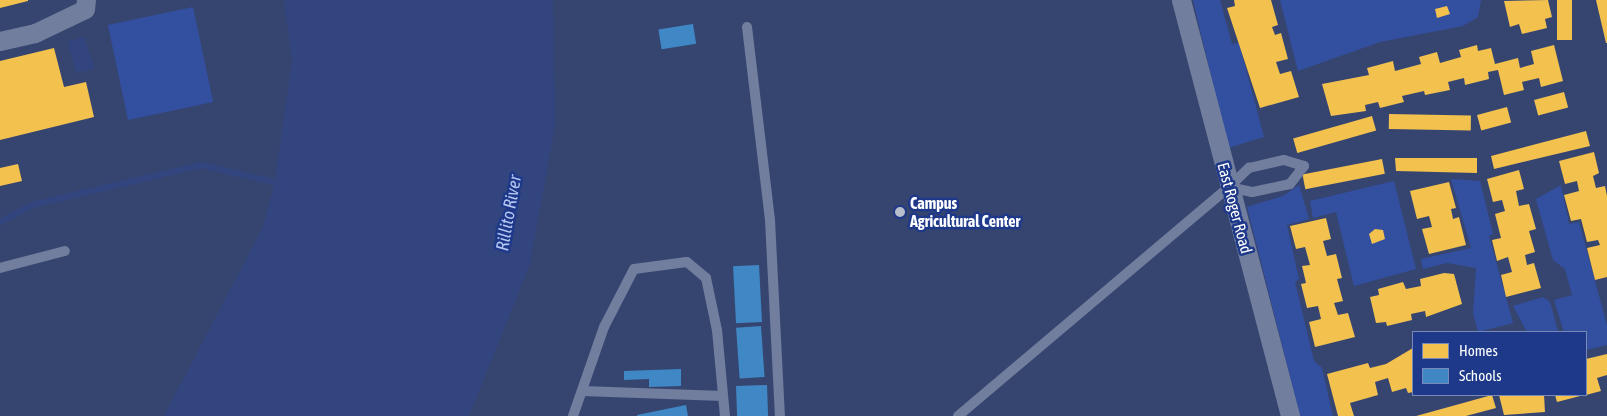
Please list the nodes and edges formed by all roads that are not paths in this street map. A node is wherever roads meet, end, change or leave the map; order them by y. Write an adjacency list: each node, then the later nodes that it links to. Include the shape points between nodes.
1 (86, 0): 4 (street, via 85,9 35,33)
2 (1181, 0): 5 (street, East Roger Road)
3 (746, 27): 12 (lane, via 770,220)
4 (0, 41)
5 (1229, 187): 5 (lane, via 1252,192 1290,184 1304,166 1284,160 1249,168); 13 (lane); 14 (street, East Roger Road)
6 (65, 251): 7 (lane)
7 (0, 268)
8 (582, 391): 9 (lane); 9 (lane, via 604,327 634,269 687,262 706,278); 10 (lane)
9 (723, 396): 11 (lane)
10 (573, 416)
11 (725, 416)
12 (780, 416)
13 (958, 416)
14 (1290, 416)

